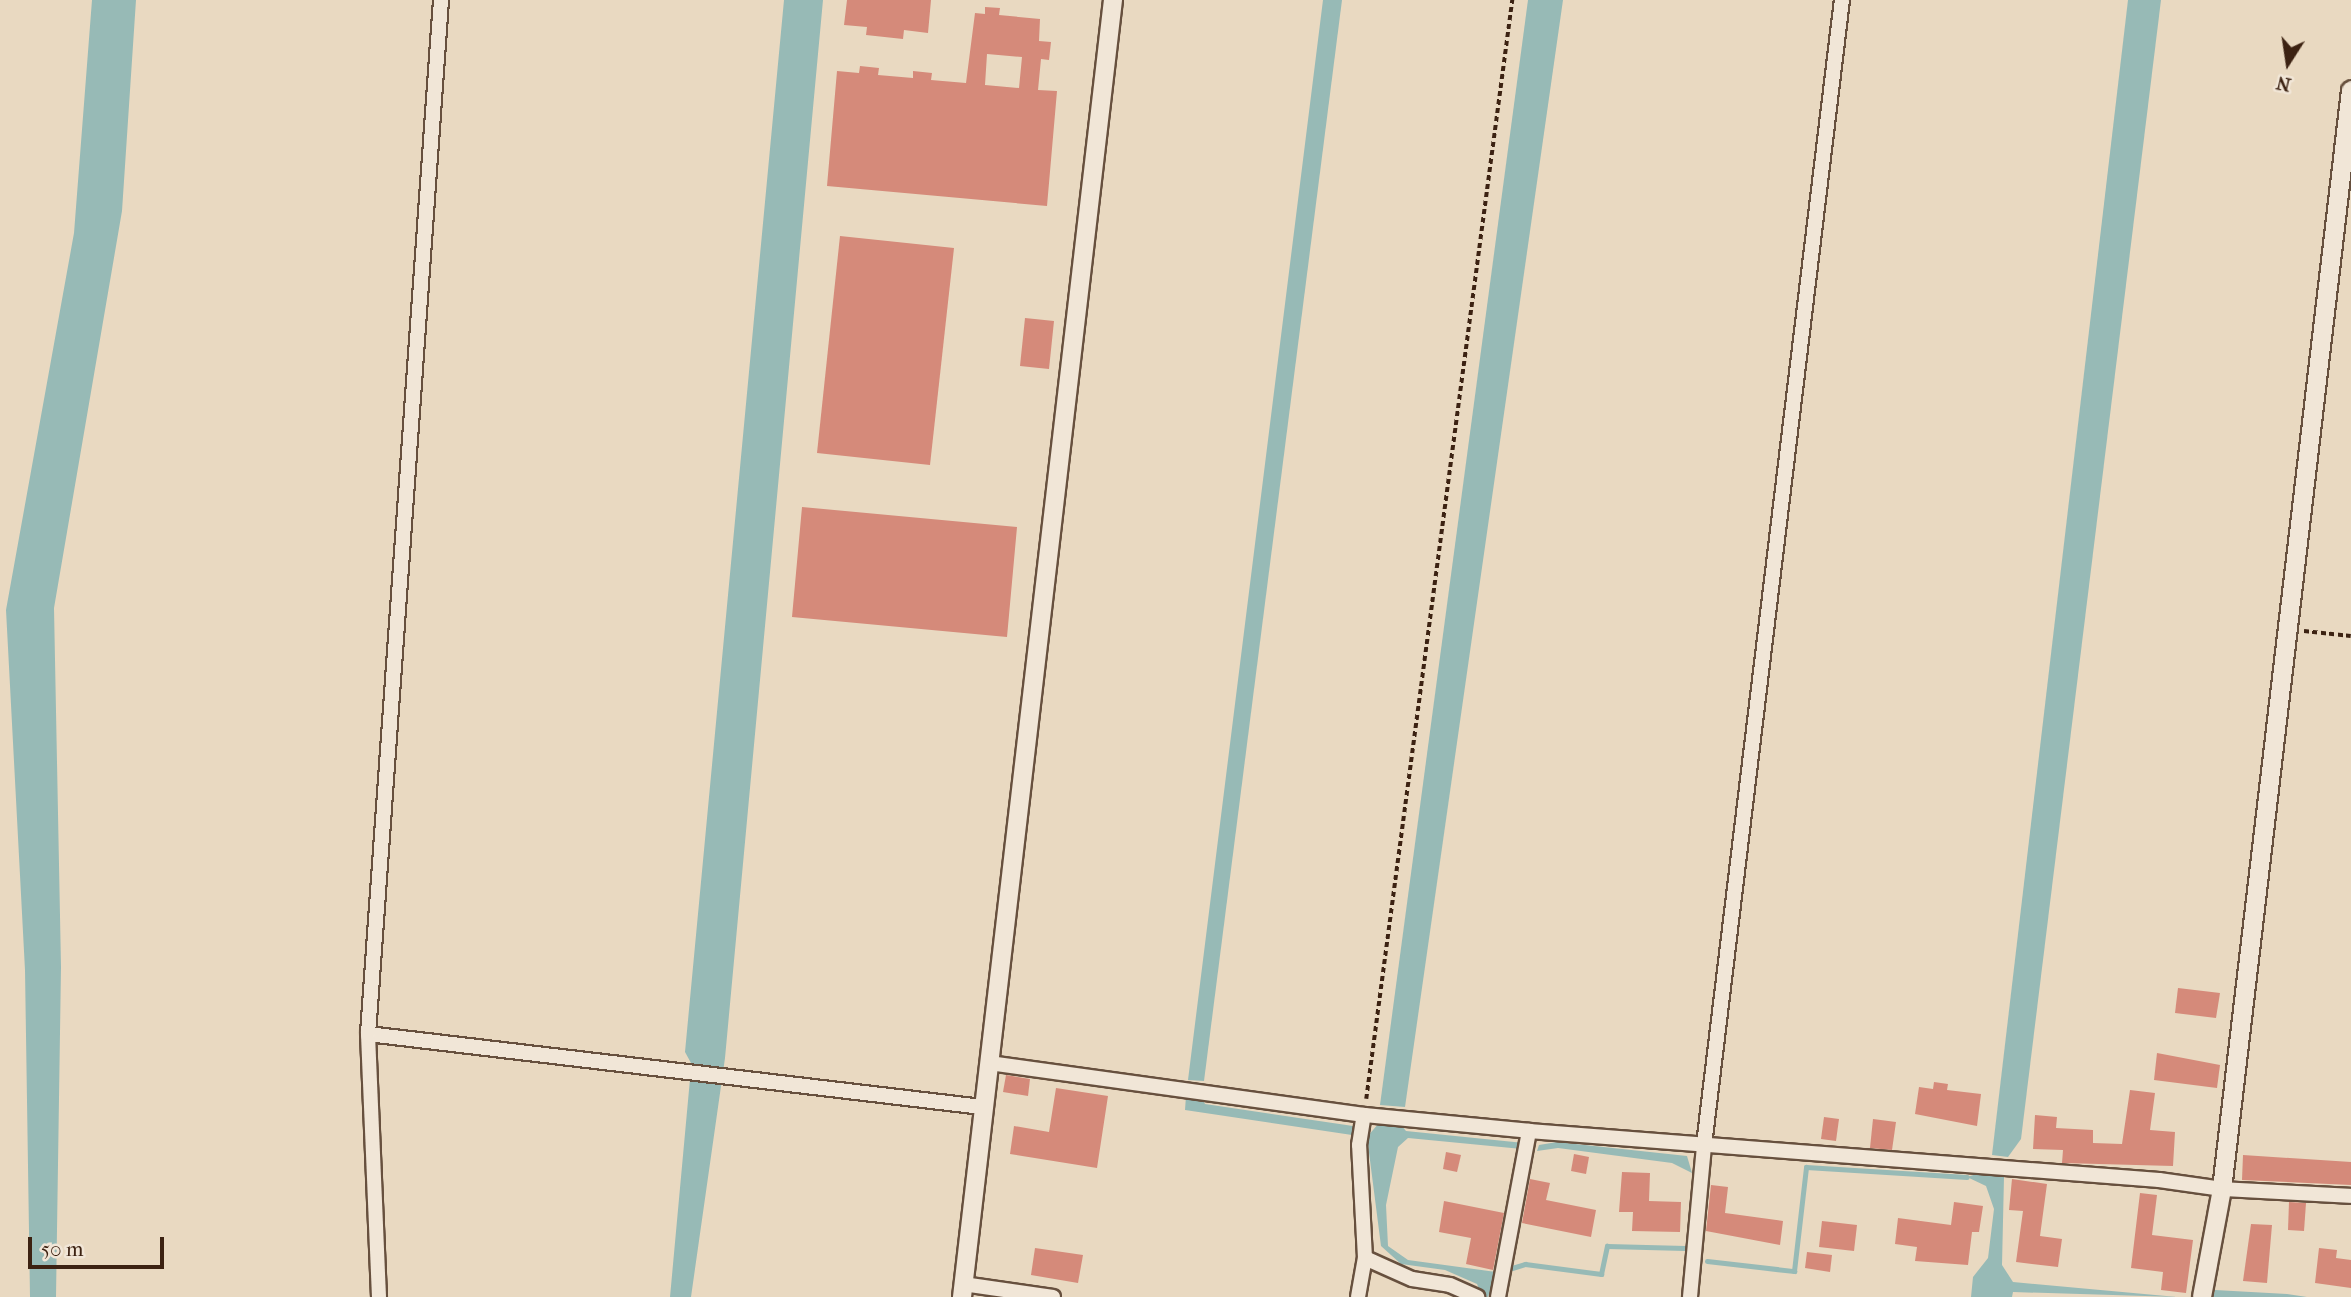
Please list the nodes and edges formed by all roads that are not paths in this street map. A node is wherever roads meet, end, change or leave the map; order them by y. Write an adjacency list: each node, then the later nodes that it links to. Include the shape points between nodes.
1 (441, 0): 5 (street)
2 (1113, 0): 6 (street)
3 (1842, 0): 10 (street)
4 (2351, 91): 11 (street)
5 (368, 1034): 7 (street); 15 (street)
6 (989, 1063): 7 (street); 8 (street)
7 (982, 1107): 14 (street)
8 (1364, 1115): 9 (street); 13 (street, via 1359,1145)
9 (1530, 1131): 10 (street); 19 (street)
10 (1704, 1145): 11 (street, via 2159,1180); 20 (street)
11 (2222, 1189): 12 (street); 21 (street)
12 (2351, 1196)
13 (1365, 1258): 17 (street); 18 (street, via 1412,1279 1450,1284)
14 (962, 1291): 16 (street)
15 (379, 1297)
16 (1053, 1297)
17 (1358, 1297)
18 (1477, 1297)
19 (1498, 1297)
20 (1690, 1297)
21 (2202, 1297)

